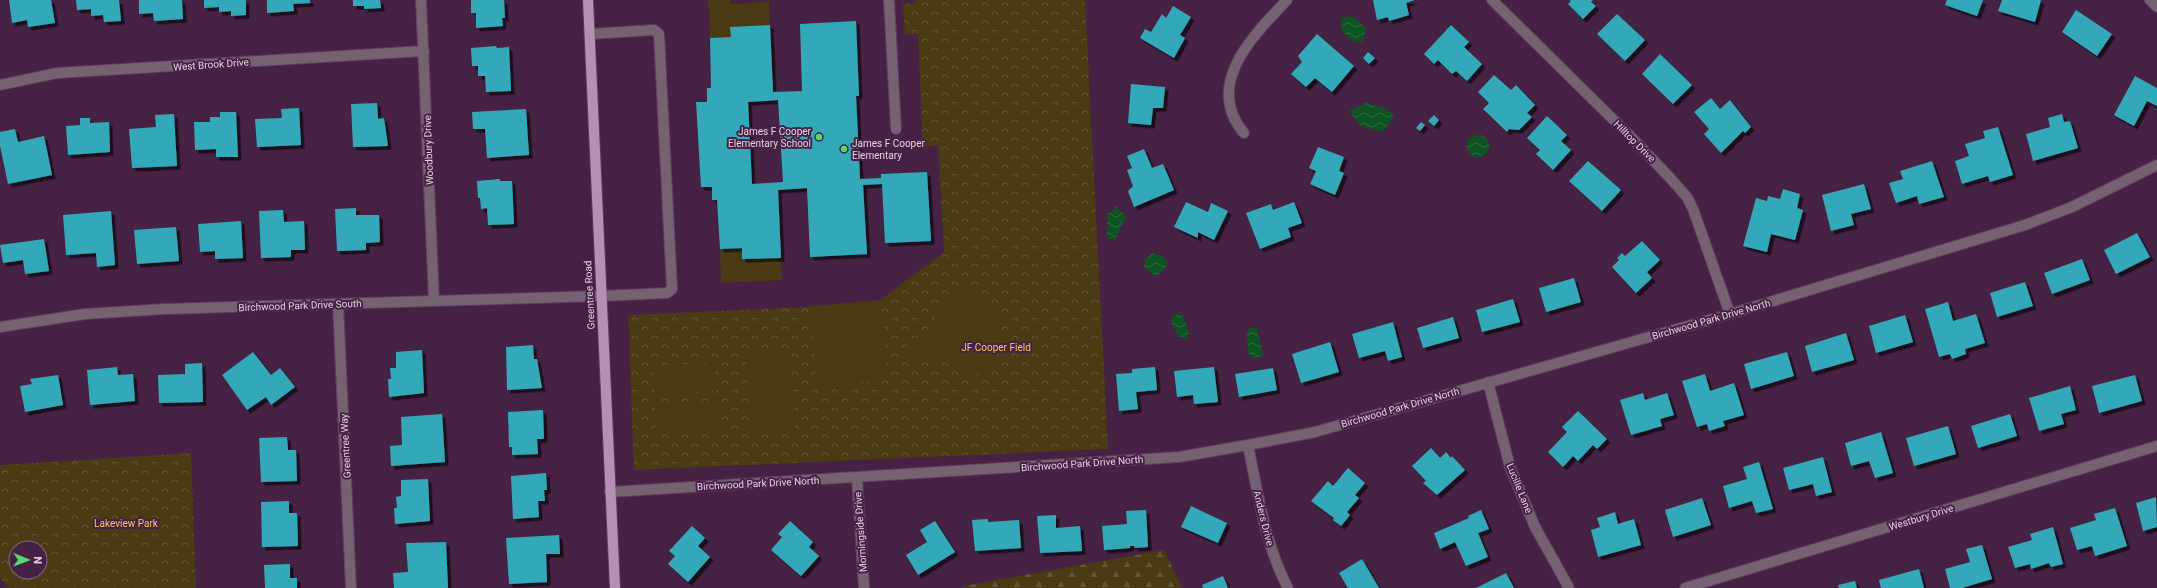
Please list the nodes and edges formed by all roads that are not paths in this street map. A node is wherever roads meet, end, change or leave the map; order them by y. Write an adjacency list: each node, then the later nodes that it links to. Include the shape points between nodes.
1 (421, 0): 9 (street, Woodbury Drive)
2 (588, 0): 8 (main road, Greentree Road)
3 (889, 0): 11 (street)
4 (1287, 0): 12 (street, via 1249,41 1239,56 1233,73 1230,90 1231,111)
5 (1492, 0): 17 (street, Hilltop Drive, via 1633,139 1687,197)
6 (2150, 0): 7 (street)
7 (2157, 7)
8 (590, 34): 14 (main road, Greentree Road); 14 (street, Birchwood Park Drive South, via 654,30 659,34 672,289 667,293)
9 (424, 50): 10 (street, West Brook Drive, via 57,73); 15 (street, Woodbury Drive)
10 (0, 85)
11 (896, 129)
12 (1244, 133)
13 (2157, 165): 17 (street, Birchwood Park Drive North, via 2072,207 2025,225)
14 (601, 296): 15 (street, Birchwood Park Drive South); 23 (main road, Greentree Road)
15 (434, 301): 16 (street, Birchwood Park Drive South)
16 (338, 304): 18 (street, Birchwood Park Drive South, via 139,310 85,314); 24 (street, Greentree Way)
17 (1730, 314): 19 (street, Birchwood Park Drive North)
18 (0, 327)
19 (1488, 382): 20 (street, Birchwood Park Drive North, via 1315,432); 28 (street, Lucille Lane, via 1510,466 1535,527)
20 (1248, 446): 22 (street, Birchwood Park Drive North, via 1179,457); 27 (street, Anders Drive, via 1267,535)
21 (2157, 446): 29 (street, Westbury Drive)
22 (857, 477): 23 (street, Birchwood Park Drive North); 26 (street, Morningside Drive)
23 (610, 492): 25 (main road, Greentree Road)
24 (351, 588)
25 (615, 588)
26 (864, 588)
27 (1288, 588)
28 (1569, 588)
29 (1685, 588)

